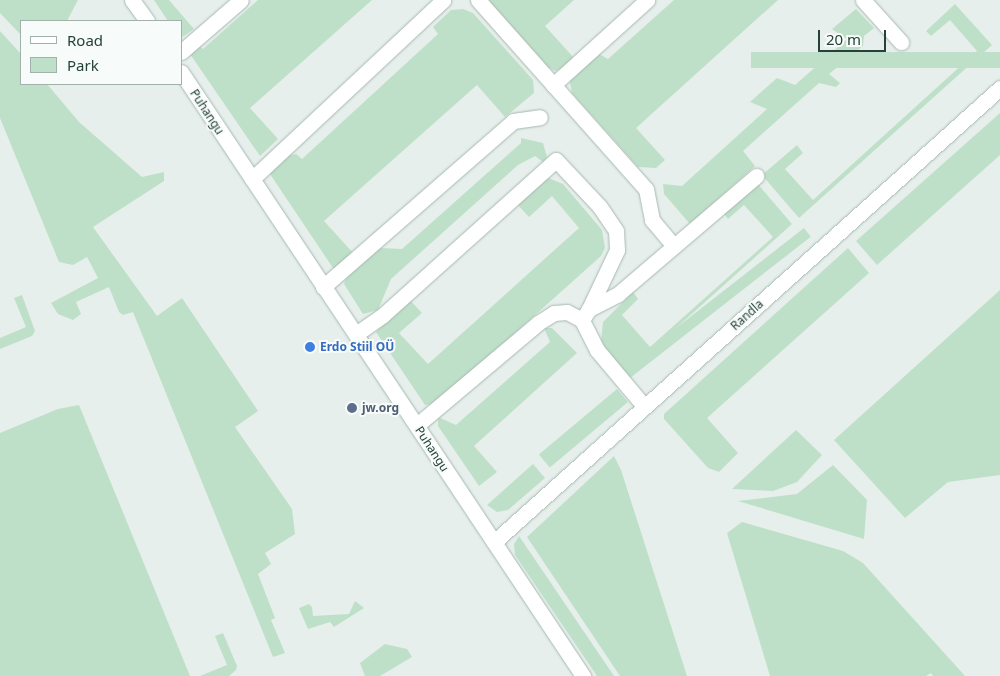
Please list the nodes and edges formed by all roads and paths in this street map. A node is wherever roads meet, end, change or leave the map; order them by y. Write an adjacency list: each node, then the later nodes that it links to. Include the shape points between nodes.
1 (132, 0): 7 (street)
2 (241, 0): 9 (street)
3 (443, 0): 15 (street)
4 (478, 0): 11 (street)
5 (647, 0): 11 (street)
6 (863, 0): 8 (street)
7 (146, 20)
8 (901, 42)
9 (182, 51)
10 (182, 74): 15 (street, Puhangu)
11 (553, 85): 16 (street, via 646,189 652,220)
12 (1000, 88): 20 (street, Randla)
13 (540, 118): 17 (street, via 513,121)
14 (756, 176): 16 (street)
15 (252, 179): 17 (street, Puhangu)
16 (674, 246): 18 (street, via 618,294)
17 (323, 288): 19 (street, Puhangu)
18 (586, 315): 19 (street, via 617,250 616,231 600,207 556,160 383,315); 20 (street, via 597,350); 21 (street, via 554,313 538,323)
19 (356, 334): 21 (street, Puhangu)
20 (644, 406): 22 (street, Randla)
21 (417, 425): 22 (street, Puhangu)
22 (494, 542): 23 (street, Puhangu)
23 (583, 676)

